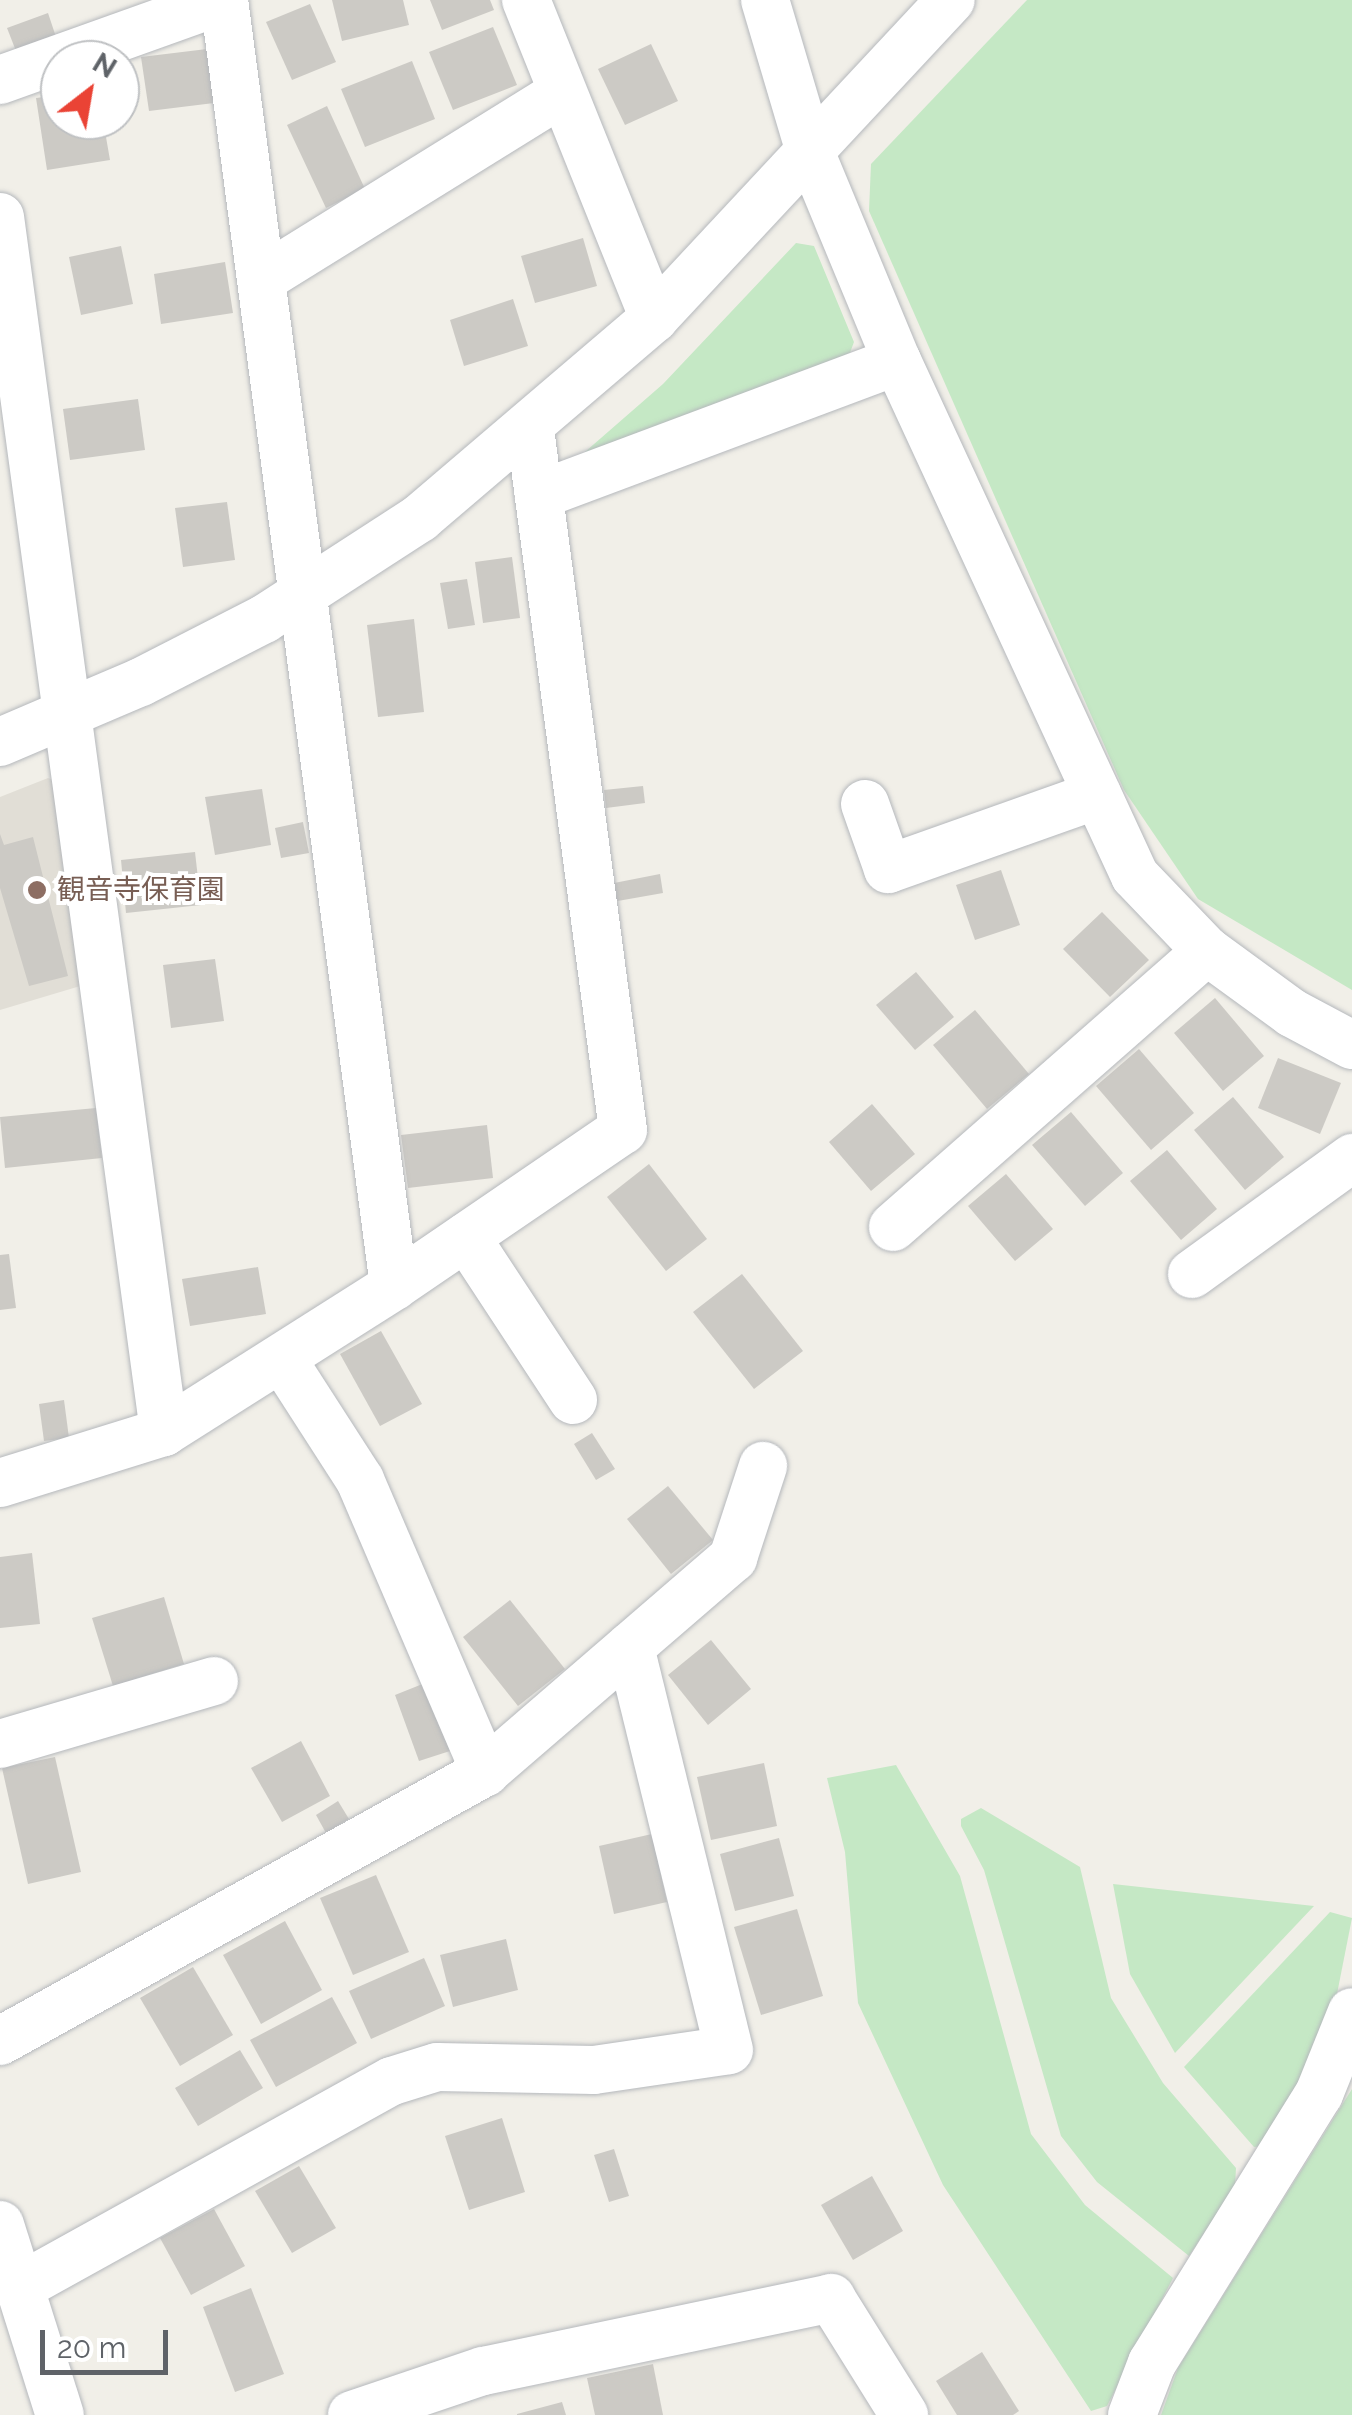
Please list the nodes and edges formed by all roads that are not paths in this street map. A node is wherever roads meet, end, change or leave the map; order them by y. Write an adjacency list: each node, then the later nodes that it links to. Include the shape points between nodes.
1 (224, 0): 5 (street); 9 (street)
2 (526, 0): 6 (street)
3 (765, 0): 7 (street)
4 (951, 0): 7 (street)
5 (0, 80)
6 (562, 93): 9 (street); 10 (street)
7 (809, 149): 10 (street); 11 (street)
8 (0, 217): 15 (street)
9 (265, 277): 14 (street)
10 (654, 318): 12 (street)
11 (897, 361): 13 (street); 17 (street)
12 (530, 430): 13 (street); 14 (street, via 420,518)
13 (539, 495): 23 (street, via 623,1130)
14 (304, 591): 15 (street, via 264,619); 25 (street)
15 (72, 714): 16 (street); 28 (street)
16 (0, 742)
17 (1097, 795): 18 (street, via 888,868); 19 (street, via 1136,876)
18 (866, 804)
19 (1207, 951): 20 (street, via 1292,1013); 22 (street)
20 (1352, 1045)
21 (1352, 1158): 24 (street)
22 (893, 1227)
23 (466, 1237): 25 (street); 27 (street)
24 (1192, 1274)
25 (394, 1286): 26 (street)
26 (282, 1359): 28 (street); 34 (street, via 360,1480)
27 (572, 1400)
28 (164, 1432): 30 (street)
29 (763, 1466): 31 (street, via 734,1558)
30 (0, 1482)
31 (630, 1647): 34 (street); 37 (street, via 729,2050 594,2070 436,2067)
32 (214, 1682): 33 (street)
33 (0, 1744)
34 (485, 1772): 36 (street)
35 (1352, 2012): 41 (street, via 1319,2094 1152,2363)
36 (0, 2041)
37 (6, 2253): 38 (street)
38 (60, 2415)
39 (352, 2415): 40 (street, via 484,2371 831,2298)
40 (904, 2415)
41 (1132, 2415)

